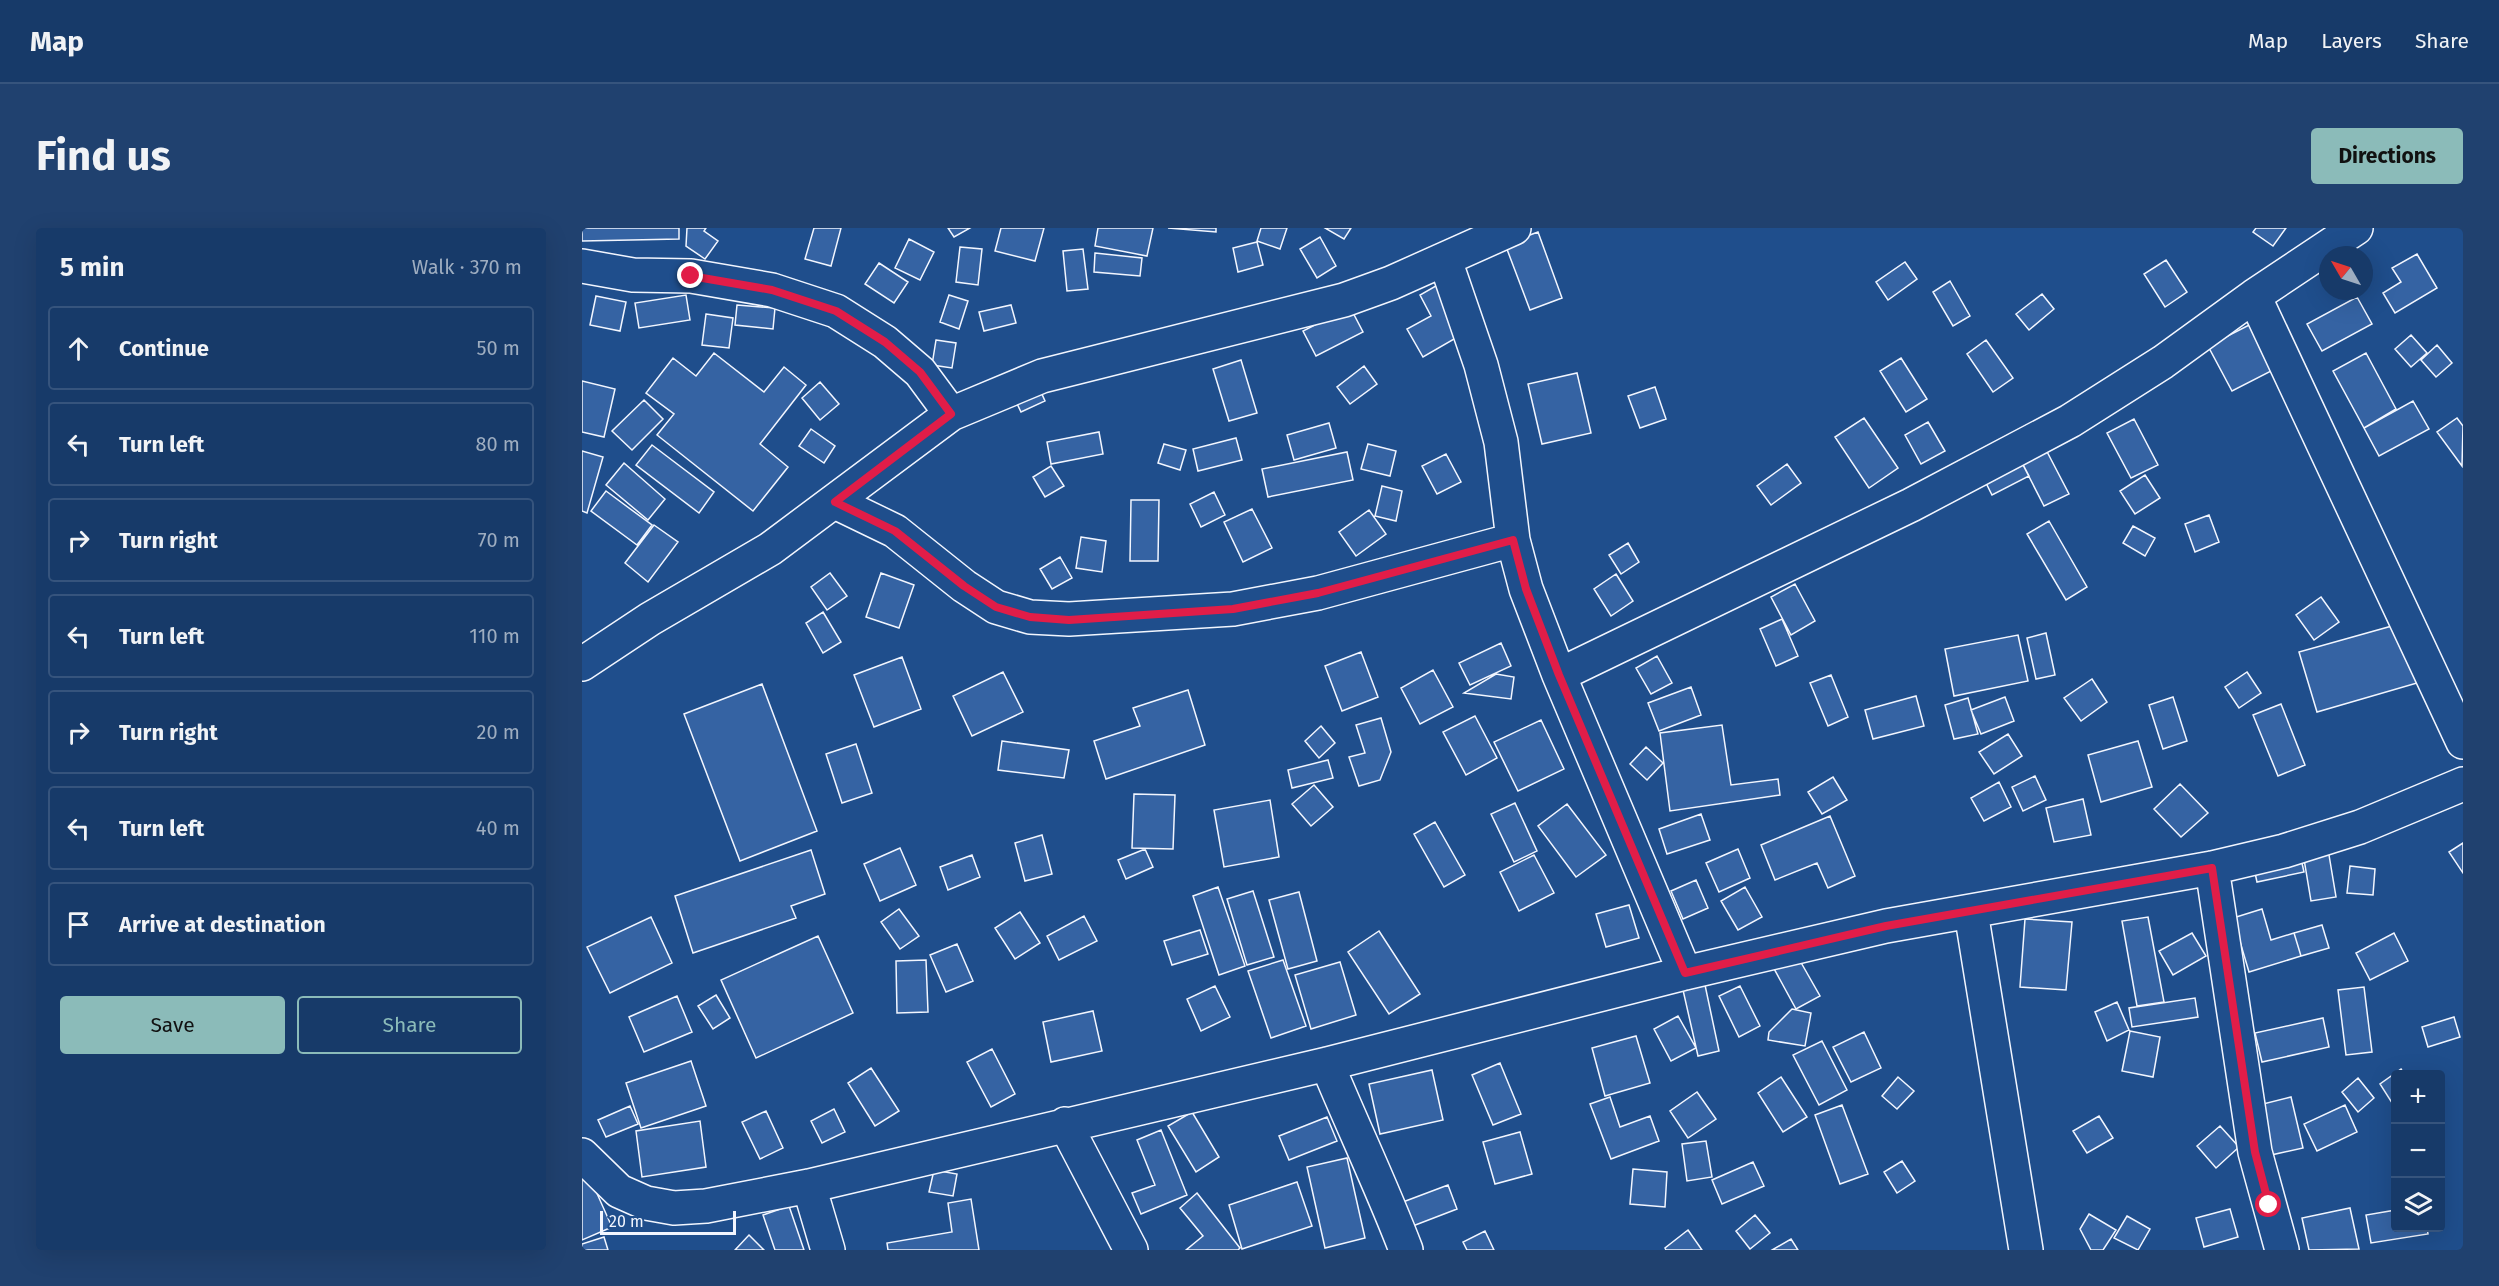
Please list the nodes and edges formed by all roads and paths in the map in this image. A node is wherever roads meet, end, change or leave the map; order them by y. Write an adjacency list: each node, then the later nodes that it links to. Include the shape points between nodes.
1 (1514, 228): 3 (street)
2 (2356, 228): 5 (street)
3 (1445, 260): 6 (street, via 1344,300 1042,376); 8 (street, via 1501,442)
4 (584, 270): 6 (street, via 691,276 772,290 836,311 885,342 920,372)
5 (2254, 296): 10 (street, via 2163,362 2070,421 1911,505); 11 (street)
6 (951, 414): 7 (street)
7 (835, 502): 8 (street, via 895,531 996,607 1030,617 1069,620 1233,609 1318,593); 9 (street, via 770,549)
8 (1513, 540): 10 (street, via 1526,589)
9 (582, 664)
10 (1559, 675): 15 (street)
11 (2463, 742)
12 (2463, 784): 13 (street, via 2360,827)
13 (2212, 868): 14 (street); 24 (street, via 2255,1152)
14 (1971, 912): 15 (street, via 1886,926); 23 (street)
15 (1685, 973): 16 (street)
16 (1327, 1064): 17 (street); 22 (street)
17 (1065, 1124): 19 (street); 21 (street)
18 (582, 1155): 19 (street, via 619,1191 646,1203 674,1208 706,1206)
19 (809, 1186): 20 (street)
20 (828, 1250)
21 (1131, 1250)
22 (1406, 1250)
23 (2026, 1250)
24 (2280, 1250)

